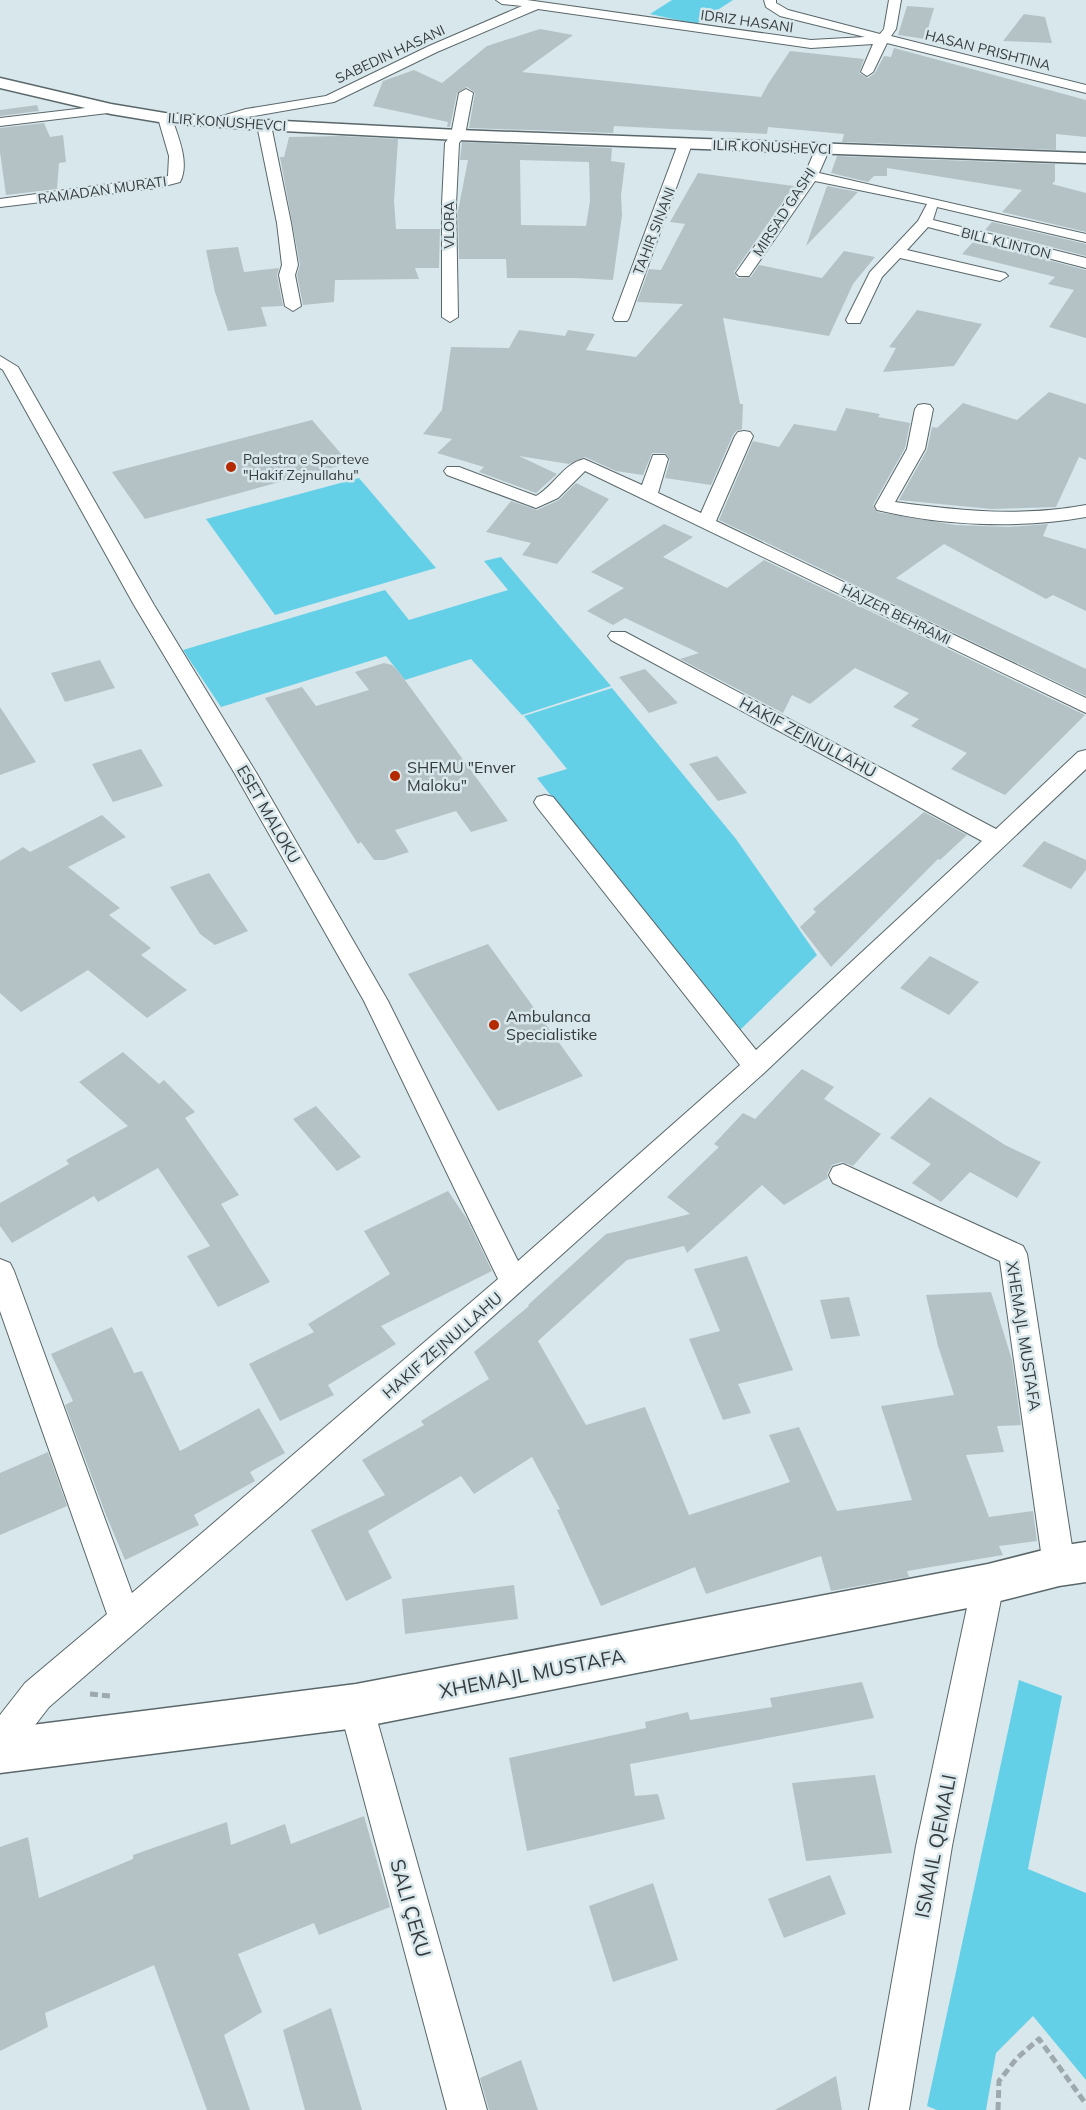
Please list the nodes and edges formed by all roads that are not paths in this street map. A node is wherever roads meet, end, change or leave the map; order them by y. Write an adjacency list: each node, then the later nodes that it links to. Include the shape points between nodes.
1 (502, 0): 5 (street, IDRIZ HASANI)
2 (569, 0): 5 (street, SABEDIN HASANI)
3 (895, 0): 6 (street, via 890,29)
4 (766, 1): 6 (street, HASAN PRISHTINA, via 784,13)
5 (533, 6): 6 (street, IDRIZ HASANI, via 811,44); 13 (street, SABEDIN HASANI, via 329,99)
6 (882, 40): 7 (street); 9 (street, HASAN PRISHTINA)
7 (867, 72)
8 (0, 83): 11 (street, ILIR KONUSHEVCI)
9 (1086, 89)
10 (466, 93): 16 (street)
11 (111, 109): 12 (street, ILIR KONUSHEVCI); 14 (street)
12 (165, 117): 13 (street, ILIR KONUSHEVCI); 22 (street, RAMADAN MURATI, via 176,157 175,179)
13 (220, 121): 15 (street, ILIR KONUSHEVCI)
14 (0, 122)
15 (264, 125): 16 (street, ILIR KONUSHEVCI); 29 (street, via 284,224)
16 (458, 135): 17 (street, ILIR KONUSHEVCI); 30 (street, VLORA, via 452,143 450,184)
17 (685, 144): 18 (street, ILIR KONUSHEVCI); 31 (street, TAHIR SINANI)
18 (823, 148): 19 (street, ILIR KONUSHEVCI); 20 (street, MIRSAD GASHI)
19 (1086, 158)
20 (810, 176): 21 (street, BILL KLINTON); 27 (street, MIRSAD GASHI)
21 (926, 200): 23 (street, via 931,209); 24 (street, BILL KLINTON)
22 (0, 203)
23 (925, 222): 25 (street); 26 (street, BILL KLINTON)
24 (1086, 238)
25 (898, 253): 28 (street); 32 (street, via 875,275)
26 (1086, 263)
27 (744, 273)
28 (1000, 276)
29 (293, 306)
30 (450, 317)
31 (621, 318)
32 (854, 320)
33 (0, 361): 49 (street, ESET MALOKU, via 10,367 376,1001)
34 (924, 409): 39 (street, via 916,449 884,506 986,519 1031,519)
35 (744, 436): 40 (street)
36 (659, 459): 38 (street)
37 (453, 471): 38 (street, HAJZER BEHRAMI, via 536,502 554,494 573,470 584,464)
38 (648, 496): 40 (street, HAJZER BEHRAMI)
39 (1086, 511)
40 (706, 523): 42 (street, HAJZER BEHRAMI)
41 (618, 636): 45 (street, HAKIF ZEJNULLAHU)
42 (1086, 706)
43 (1086, 757): 45 (street, HAKIF ZEJNULLAHU)
44 (545, 802): 46 (street)
45 (997, 839): 46 (street, HAKIF ZEJNULLAHU)
46 (755, 1066): 49 (street, HAKIF ZEJNULLAHU)
47 (843, 1175): 50 (street, XHEMAJL MUSTAFA, via 1013,1254)
48 (0, 1271): 52 (street)
49 (514, 1282): 52 (street, HAKIF ZEJNULLAHU)
50 (1073, 1564): 51 (street, XHEMAJL MUSTAFA)
51 (988, 1584): 53 (street, XHEMAJL MUSTAFA); 57 (street, ISMAIL QEMALI, via 934,1846)
52 (125, 1618): 54 (street, HAKIF ZEJNULLAHU, via 37,1695)
53 (356, 1706): 55 (street, XHEMAJL MUSTAFA); 56 (street, SALI ÇEKU)
54 (0, 1743)
55 (0, 1751)
56 (468, 2110)
57 (889, 2110)

